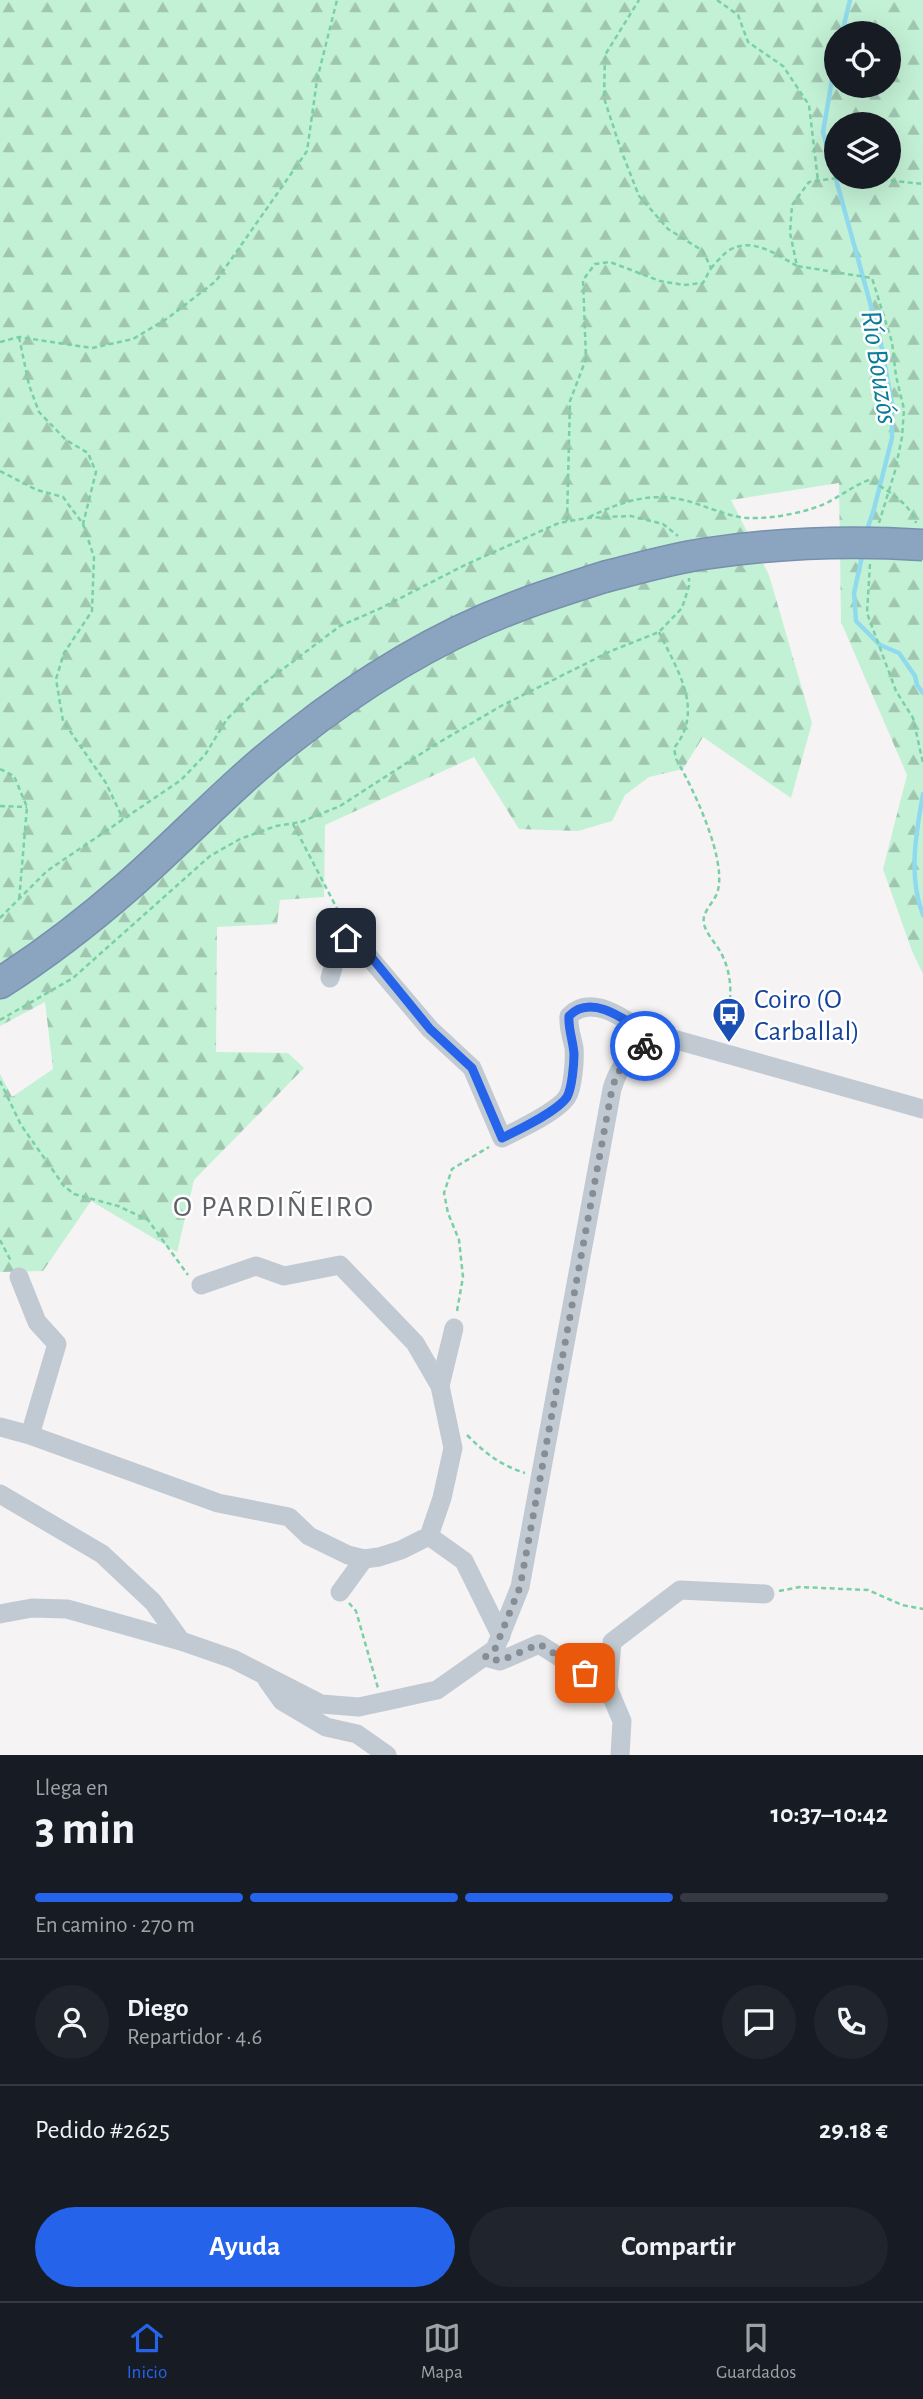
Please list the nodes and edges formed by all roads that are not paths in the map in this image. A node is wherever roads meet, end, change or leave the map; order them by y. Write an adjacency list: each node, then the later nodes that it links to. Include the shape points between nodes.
1 (920, 536): 3 (highway, bridge, via 700,554 604,577 511,608 423,650 292,737 127,887)
2 (330, 978): 4 (street, via 339,945 352,937 430,1029 472,1068 502,1138 547,1114 567,1097 574,1065 569,1016 576,1009 607,1010)
3 (0, 983)
4 (658, 1041): 5 (street, via 673,1040 720,1052); 18 (street, via 628,1058 612,1089 520,1587)
5 (923, 1109)
6 (19, 1276): 11 (street, via 37,1322 57,1344)
7 (201, 1284): 9 (street, via 256,1266 284,1276 340,1265 415,1343)
8 (454, 1328): 9 (street)
9 (440, 1386): 13 (street, via 453,1448)
10 (0, 1427): 11 (street)
11 (30, 1435): 14 (street, via 218,1503 289,1517 309,1536)
12 (0, 1494): 19 (street, via 102,1554 153,1602)
13 (429, 1536): 14 (street, via 401,1550); 18 (street, via 464,1561)
14 (364, 1559): 15 (street)
15 (340, 1592)
16 (765, 1594): 22 (street, via 680,1590 612,1642)
17 (0, 1614): 19 (street, via 32,1608 67,1609)
18 (501, 1636): 20 (street)
19 (181, 1641): 21 (street)
20 (485, 1657): 21 (street, via 437,1690 359,1706 321,1704); 22 (street, via 500,1661 539,1644)
21 (266, 1678): 23 (street, via 282,1701 326,1727 357,1734)
22 (608, 1688): 24 (street, via 622,1721)
23 (387, 1755)
24 (620, 1755)

